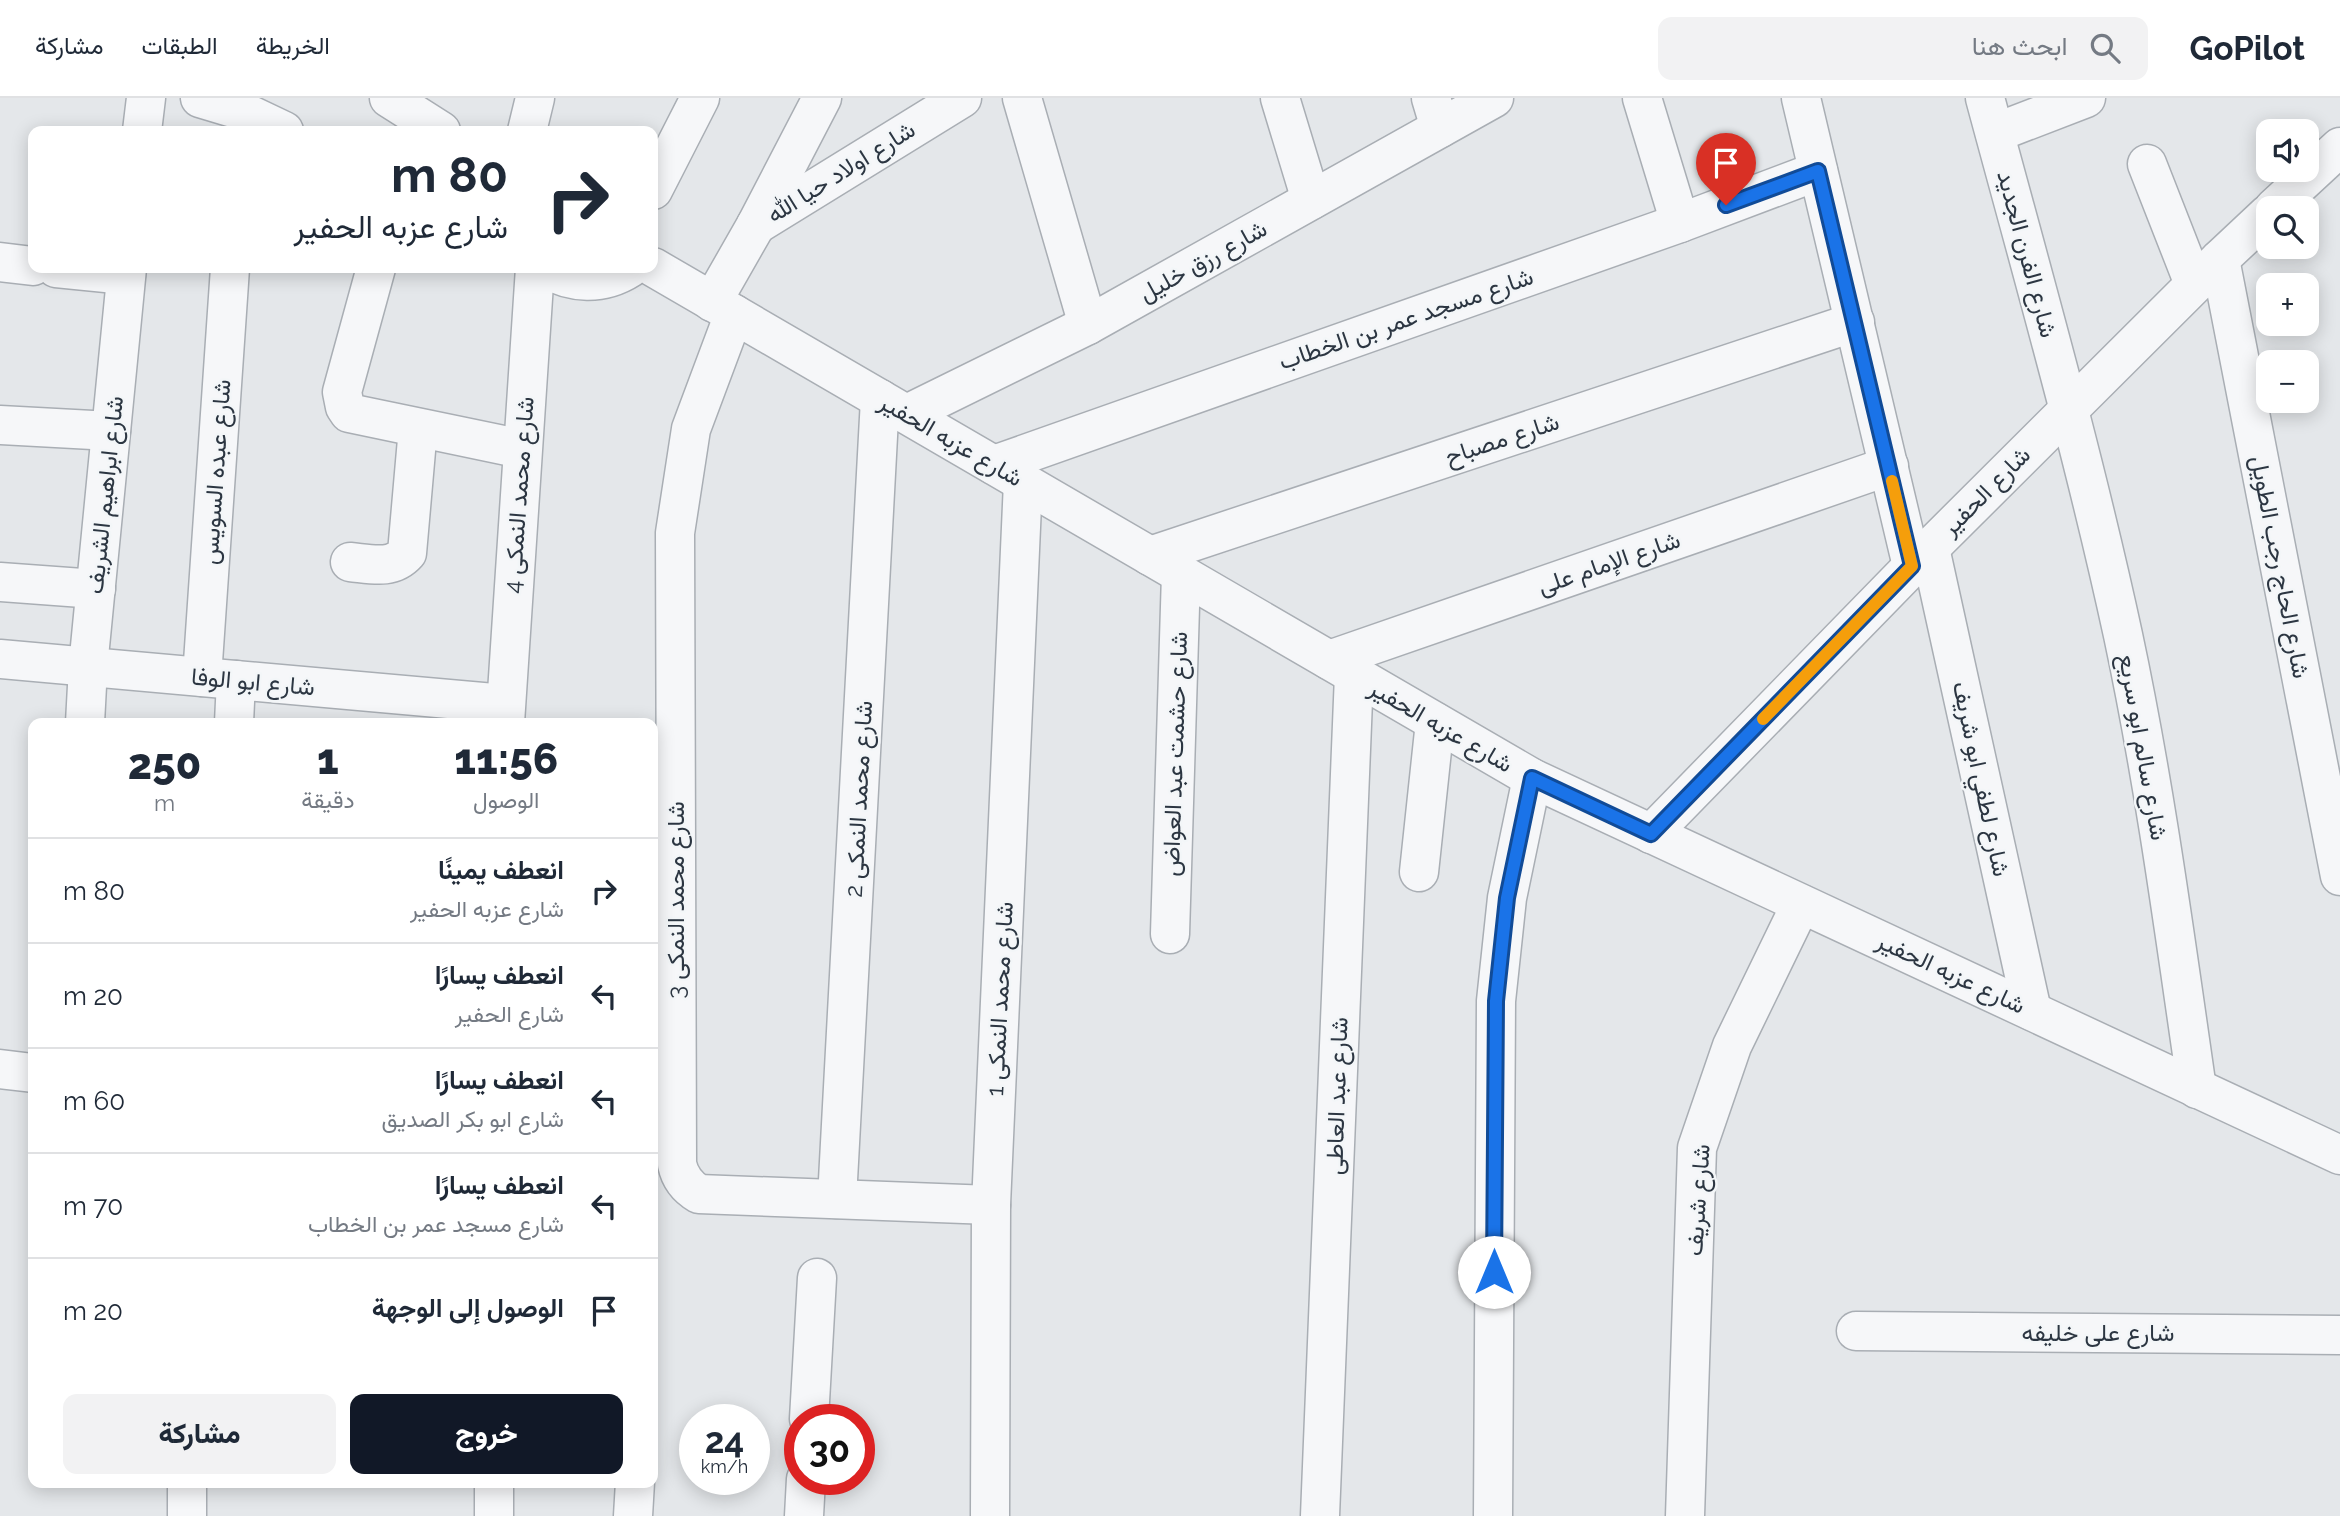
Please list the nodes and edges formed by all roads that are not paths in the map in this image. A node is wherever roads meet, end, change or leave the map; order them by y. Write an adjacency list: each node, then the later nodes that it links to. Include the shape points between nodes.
1 (146, 98): 17 (street)
2 (200, 98): 16 (street)
3 (390, 98): 19 (street)
4 (535, 98): 20 (street)
5 (700, 98): 24 (street)
6 (822, 98): 28 (street)
7 (961, 98): 28 (street, شارع اولاد حيا الله)
8 (1022, 98): 42 (street)
9 (1280, 98): 26 (street)
10 (1494, 98): 14 (street, شارع رزق خليل)
11 (1642, 98): 27 (street)
12 (1801, 98): 23 (street, شارع لطفي ابو شريف)
13 (2085, 98): 15 (street)
14 (1435, 113): 26 (street, شارع رزق خليل)
15 (1990, 116): 44 (street, شارع الفرن الجديد)
16 (239, 121): 18 (street)
17 (143, 126)
18 (262, 126)
19 (433, 126)
20 (528, 126)
21 (2340, 147): 25 (street)
22 (2147, 164): 33 (street, شارع الحاج رجب الطويل)
23 (1818, 171): 27 (street, شارع مسجد عمر بن الخطاب); 41 (street, شارع لطفي ابو شريف)
24 (658, 180)
25 (2287, 196)
26 (1311, 200): 42 (street, شارع رزق خليل)
27 (1680, 223): 50 (street, شارع مسجد عمر بن الخطاب)
28 (756, 225): 40 (street)
29 (2256, 225): 33 (street, شارع الحفير)
30 (0, 262): 31 (street)
31 (28, 265)
32 (658, 270): 40 (street, شارع عزبه الحفير)
33 (2207, 272): 44 (street, شارع الحفير); 67 (street, شارع الحاج رجب الطويل)
34 (126, 273): 47 (street, شارع ابراهيم الشريف)
35 (230, 273): 59 (street, شارع عبده السويس)
36 (375, 273): 46 (street, via 342,400 349,413)
37 (535, 273): 48 (street, شارع محمد النمكى 4)
38 (553, 273): 39 (street, via 589,282)
39 (622, 273)
40 (723, 308): 43 (street, شارع عزبه الحفير); 75 (street, شارع محمد النمكى 3, via 691,429 675,533 677,1164 684,1182 699,1194)
41 (1855, 323): 49 (street, شارع لطفي ابو شريف); 53 (street, شارع مصباح)
42 (1088, 325): 43 (street, شارع رزق خليل)
43 (893, 407): 50 (street, شارع عزبه الحفير); 75 (street, شارع محمد النمكى 2)
44 (2068, 409): 51 (street, شارع الحفير); 73 (street, شارع سالم ابو سريع, via 2123,635 2165,864)
45 (0, 425): 47 (street)
46 (418, 428): 48 (street); 52 (street, via 407,553 394,564)
47 (111, 431): 55 (street, شارع ابراهيم الشريف)
48 (523, 449): 60 (street, شارع محمد النمكى 4)
49 (1889, 466): 51 (street, شارع لطفي ابو شريف); 58 (street, شارع الإمام على)
50 (1008, 473): 53 (street, شارع عزبه الحفير); 76 (street, شارع محمد النمكى 1)
51 (1921, 557): 65 (street, شارع الحفير); 70 (street, شارع لطفي ابو شريف)
52 (350, 562)
53 (1166, 565): 58 (street, شارع عزبه الحفير); 69 (street, شارع حشمت عبد العواض)
54 (0, 582): 55 (street)
55 (96, 589): 57 (street, شارع ابراهيم الشريف)
56 (0, 659): 57 (street, شارع ابو الوفا)
57 (88, 667): 59 (street, شارع ابو الوفا); 61 (street, شارع ابراهيم الشريف)
58 (1342, 668): 63 (street, شارع عزبه الحفير); 90 (street, شارع عبد العاطى)
59 (219, 679): 60 (street, شارع ابو الوفا); 62 (street, شارع عبده السويس)
60 (505, 714)
61 (85, 718)
62 (232, 718)
63 (1435, 722): 64 (street, شارع عزبه الحفير); 66 (street)
64 (1532, 778): 65 (street, شارع عزبه الحفير); 91 (street, via 1507,898 1496,1001)
65 (1651, 834): 68 (street, شارع عزبه الحفير)
66 (1419, 872)
67 (2340, 876)
68 (1801, 904): 70 (street, شارع عزبه الحفير); 92 (street, شارع شريف, via 1732,1046 1697,1148)
69 (1170, 934)
70 (2032, 1011): 73 (street, شارع عزبه الحفير)
71 (0, 1069): 72 (street)
72 (28, 1072)
73 (2197, 1088): 74 (street, شارع عزبه الحفير)
74 (2340, 1155)
75 (837, 1199): 76 (street, شارع محمد النمكى 3)
76 (990, 1205): 89 (street, شارع محمد النمكى 1)
77 (817, 1278): 80 (street)
78 (1856, 1331): 79 (street, شارع على خليفه)
79 (2340, 1335)
80 (810, 1404)
81 (187, 1488): 85 (street)
82 (494, 1488): 86 (street)
83 (635, 1488): 87 (street)
84 (805, 1495): 88 (street)
85 (187, 1516)
86 (494, 1516)
87 (633, 1516)
88 (804, 1516)
89 (990, 1516)
90 (1321, 1516)
91 (1493, 1516)
92 (1685, 1516)

